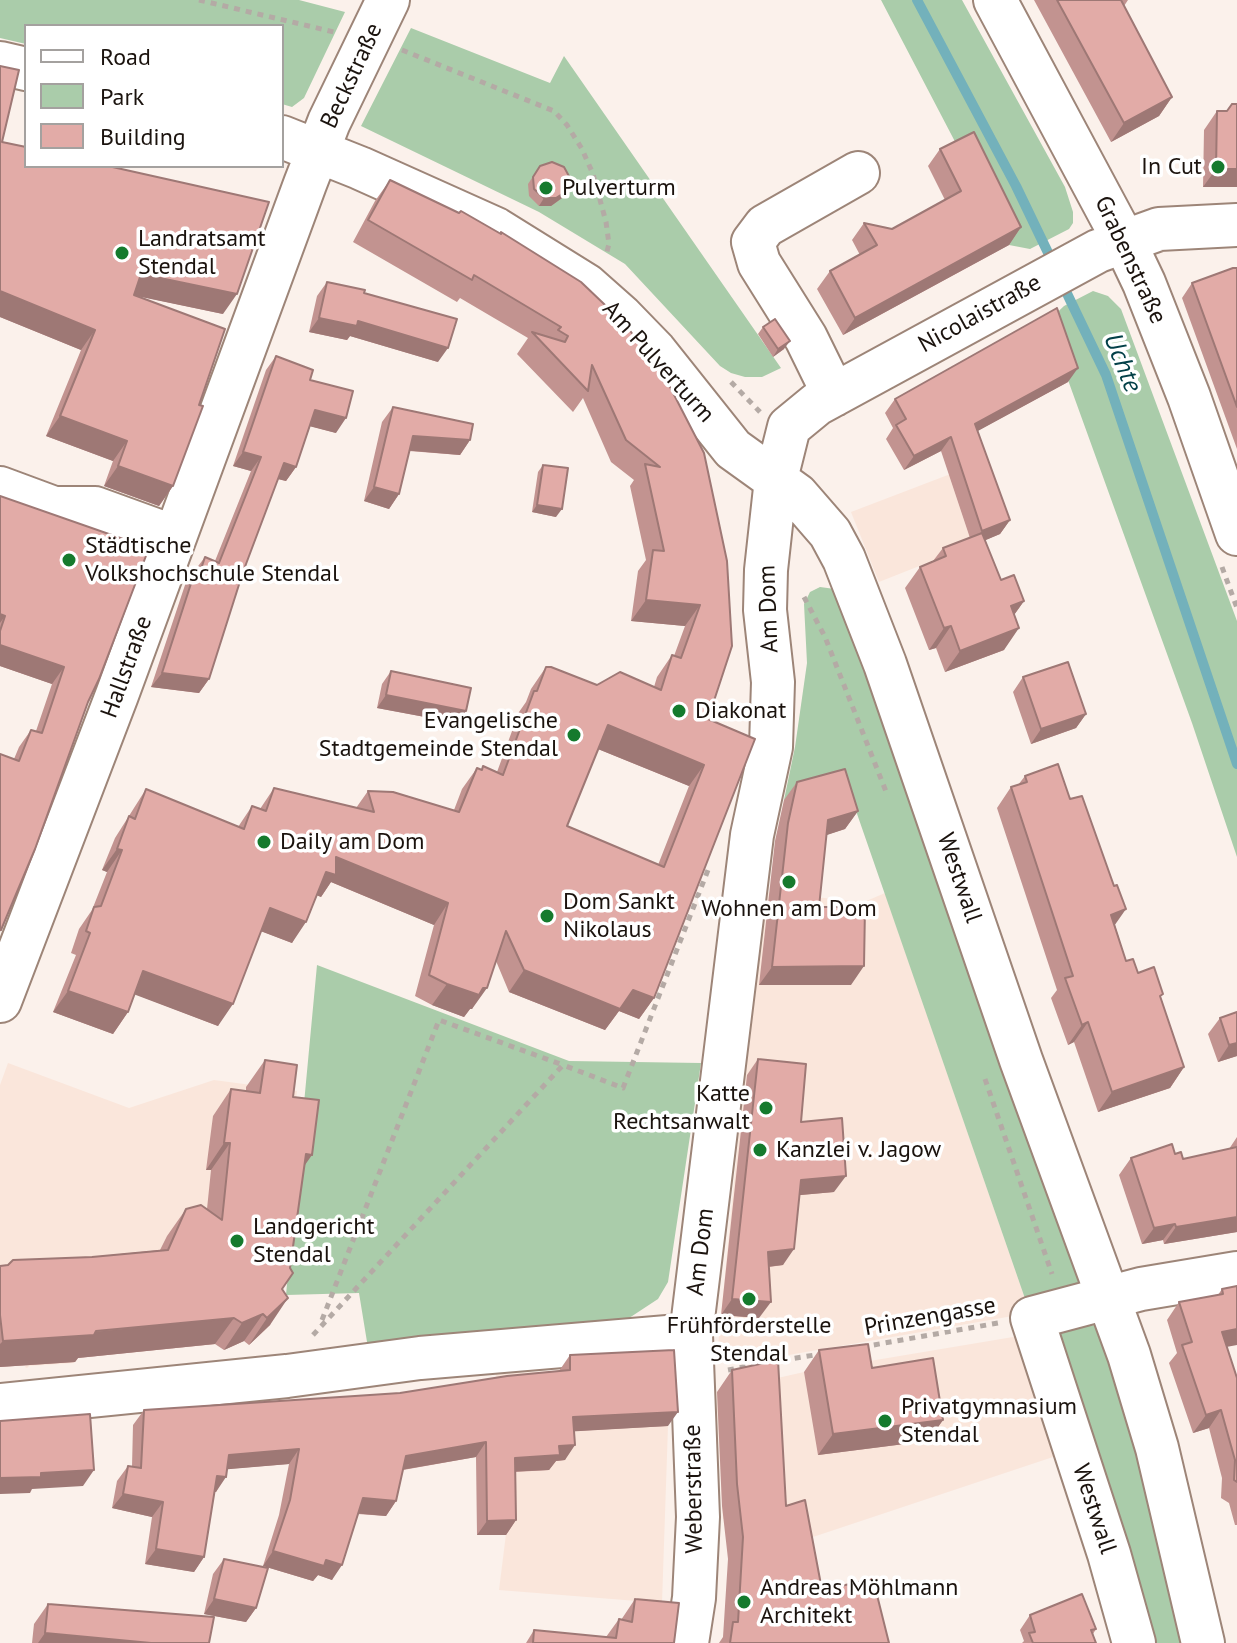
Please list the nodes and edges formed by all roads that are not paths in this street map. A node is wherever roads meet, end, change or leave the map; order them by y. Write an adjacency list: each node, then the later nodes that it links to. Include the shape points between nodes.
1 (388, 0): 5 (street, Beckstraße, via 369,40)
2 (995, 0): 8 (street, Grabenstraße)
3 (0, 63): 4 (street)
4 (24, 69)
5 (300, 144): 10 (street, Am Pulverturm, via 496,229 586,285 655,351 733,449); 13 (street, Hallstraße)
6 (858, 173): 9 (street, via 765,226 753,242 759,263)
7 (1237, 225): 8 (street, Nicolaistraße, via 1159,229)
8 (1108, 248): 9 (street, Nicolaistraße); 12 (street, Grabenstraße, via 1164,331)
9 (834, 395): 10 (street, Nicolaistraße, via 789,427)
10 (776, 479): 16 (street, Westwall, via 812,510 844,559); 17 (street, Am Dom, via 765,610 773,682 771,747 752,835)
11 (0, 488): 13 (street, via 54,508 95,508)
12 (1237, 534)
13 (175, 537): 14 (street, Hallstraße)
14 (3, 986)
15 (1237, 1273): 16 (street)
16 (1108, 1299): 20 (street, Westwall, via 1048,1314); 21 (street, Westwall, via 1157,1448)
17 (691, 1335): 18 (street, via 420,1358); 19 (street, Weberstraße, via 698,1517)
18 (0, 1405)
19 (687, 1643)
20 (1134, 1643)
21 (1203, 1643)

